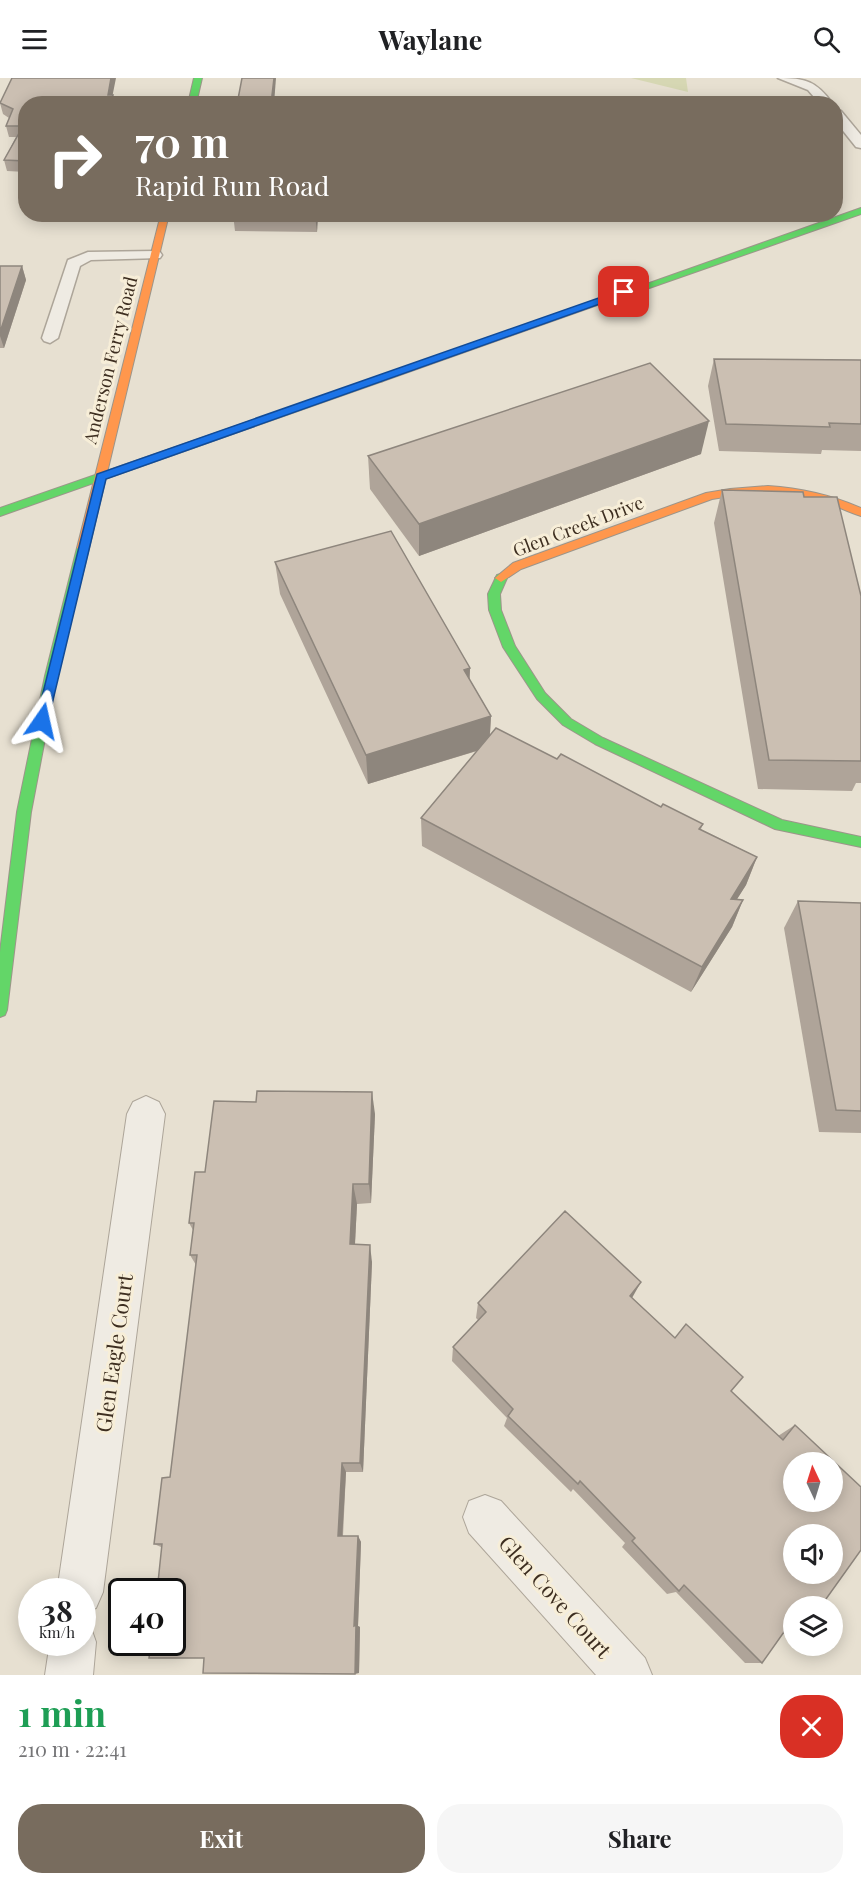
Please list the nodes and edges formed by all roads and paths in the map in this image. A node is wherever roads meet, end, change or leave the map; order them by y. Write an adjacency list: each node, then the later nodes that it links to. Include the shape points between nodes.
1 (198, 78): 4 (street)
2 (784, 78): 3 (lane)
3 (813, 83): 5 (lane)
4 (194, 96)
5 (822, 96)
6 (843, 122): 7 (lane)
7 (861, 144)
8 (861, 211): 9 (street)
9 (843, 217)
10 (163, 222): 12 (street, Anderson Ferry Road)
11 (830, 222): 14 (street)
12 (155, 255): 13 (lane, via 78,258 73,263); 14 (street, Anderson Ferry Road)
13 (50, 338)
14 (101, 477): 15 (street); 18 (street, Anderson Ferry Road, via 51,676)
15 (0, 512)
16 (861, 512): 17 (street, Glen Creek Drive, via 818,493 735,490 517,566 498,581 493,601 497,623 535,686 573,726 780,825)
17 (861, 842)
18 (7, 886): 19 (street, Anderson Ferry Road)
19 (0, 1010)
20 (146, 1114): 22 (street, Glen Eagle Court)
21 (484, 1517): 25 (street, Glen Cove Court)
22 (82, 1578)
23 (71, 1656): 24 (street)
24 (69, 1675)
25 (628, 1675)

